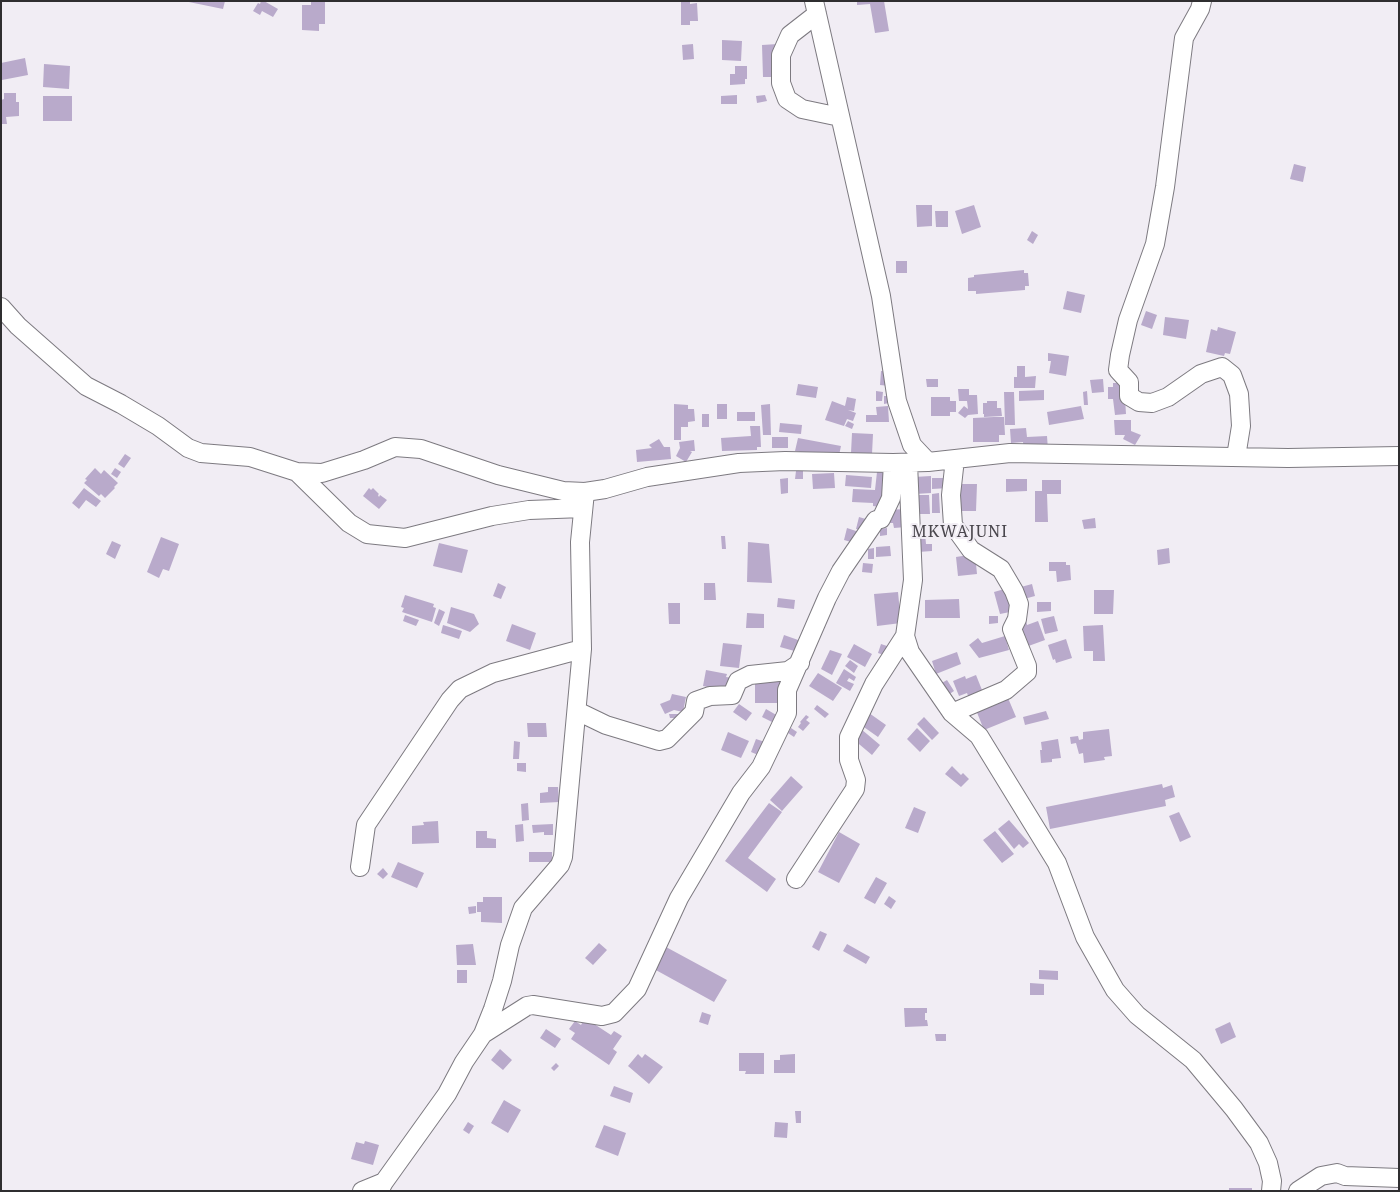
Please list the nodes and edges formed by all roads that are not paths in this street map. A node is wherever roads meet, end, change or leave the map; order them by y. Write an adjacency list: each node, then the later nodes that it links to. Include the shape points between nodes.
1 (1202, 1): 6 (street, via 1184,38 1166,187 1156,237 1128,320 1118,370 1129,382 1129,396 1140,402 1152,403 1168,397 1201,374 1222,367 1232,375 1239,394 1241,426)
2 (816, 8): 3 (street); 3 (street, via 790,35 781,55 781,83 787,99 802,108)
3 (840, 117): 8 (street, via 881,296 897,401 912,445)
4 (1, 307): 10 (street, via 18,326 86,386 158,426 188,448 201,453 250,457)
5 (1399, 456): 6 (street)
6 (1236, 457): 7 (street, via 1010,453)
7 (955, 459): 8 (street); 16 (street, via 951,495 953,525 971,550 1001,569 1014,591 1019,604 1018,619 1012,629 1027,672 1006,690)
8 (928, 462): 9 (street)
9 (900, 463): 11 (street, via 739,463 647,477 605,489); 12 (street, via 913,580); 14 (street, via 891,498 881,518 876,520 841,571)
10 (297, 472): 11 (street, via 322,473 364,460 395,446 421,449 511,479 563,491); 11 (street, via 349,523 366,534 405,538 492,516)
11 (584, 500): 13 (street, via 580,542)
12 (905, 636): 16 (street, via 910,652); 18 (street, via 874,684 849,737 849,760 856,780 855,789)
13 (582, 649): 15 (street); 17 (street, via 493,673 460,689 366,825)
14 (800, 663): 15 (street, via 788,671 750,675 738,681 732,695 710,696 696,701 691,716 667,739 659,741 606,726); 19 (street, via 787,690 787,713 761,767 741,793 679,898 638,988 614,1013 602,1016 526,1006)
15 (577, 712): 19 (street, via 564,857 523,908 510,945 500,988)
16 (952, 712): 23 (street, via 979,736 1057,863 1085,937 1115,990 1137,1015 1193,1060 1234,1109 1259,1144 1268,1162 1272,1181)
17 (360, 867)
18 (796, 879)
19 (483, 1034): 21 (street, via 447,1094)
20 (1399, 1178): 24 (street, via 1345,1176 1337,1172 1321,1176)
21 (381, 1187): 22 (street)
22 (362, 1191)
23 (1271, 1191)
24 (1298, 1191)

